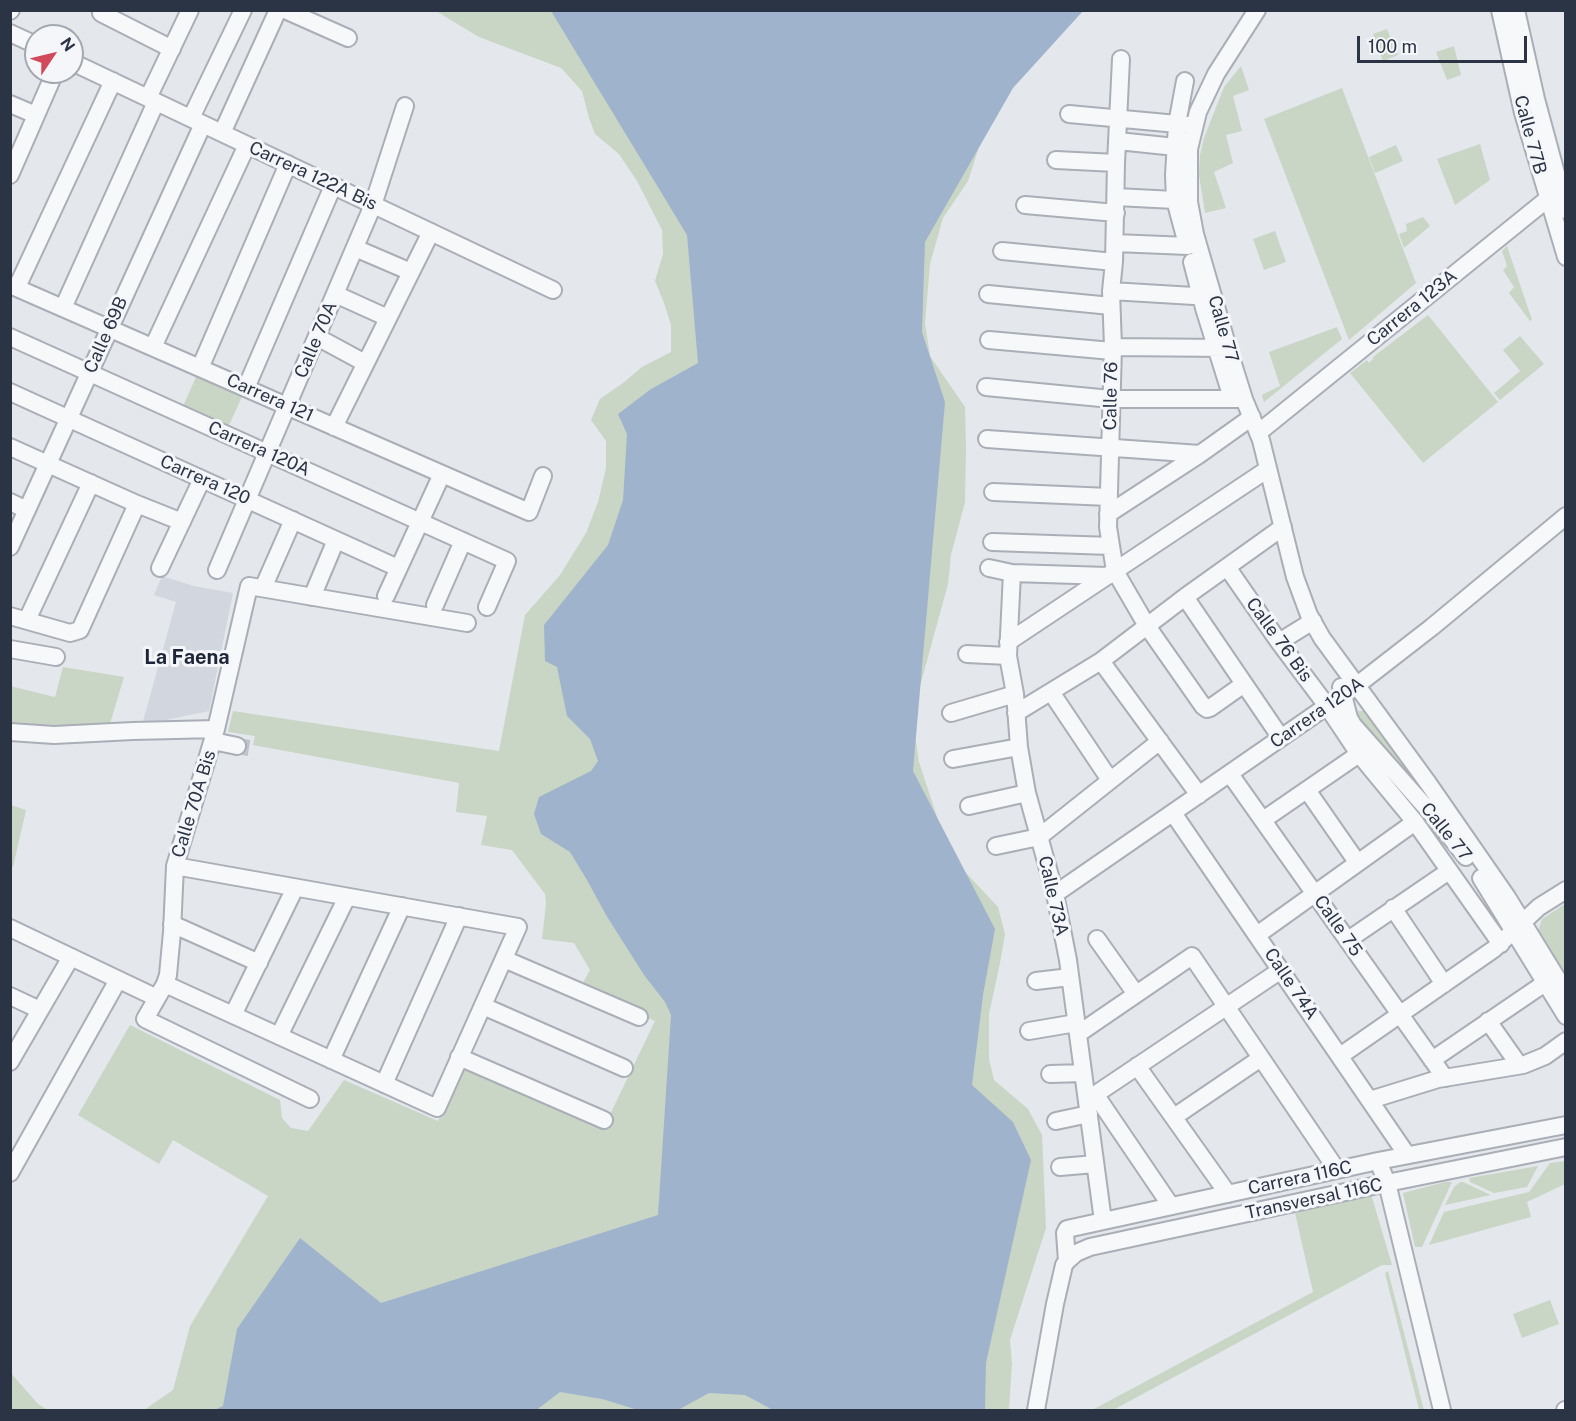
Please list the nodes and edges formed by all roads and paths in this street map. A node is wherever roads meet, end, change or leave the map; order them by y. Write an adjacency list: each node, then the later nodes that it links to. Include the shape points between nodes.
1 (190, 10): 12 (street)
2 (243, 10): 24 (street, Calle 69B)
3 (278, 10): 26 (street)
4 (285, 10): 10 (street)
5 (1257, 10): 25 (street, via 1223,62 1198,112)
6 (1500, 10): 36 (street, Calle 77B, via 1523,113)
7 (1516, 10): 36 (street, Calle 77B)
8 (101, 14): 12 (street)
9 (10, 33): 11 (street)
10 (348, 38)
11 (24, 39)
12 (171, 49): 18 (street)
13 (1121, 59): 23 (street, Calle 76)
14 (84, 68): 15 (street, Carrera 122A Bis)
15 (113, 81): 18 (street, Carrera 122A Bis); 50 (street)
16 (1185, 81): 25 (street)
17 (50, 84): 22 (street)
18 (152, 100): 24 (street, Carrera 122A Bis); 56 (street)
19 (10, 104): 22 (street)
20 (405, 106): 38 (street, Calle 70A)
21 (1069, 114): 23 (street)
22 (36, 115): 30 (street)
23 (1118, 119): 25 (street); 27 (street, Calle 76)
24 (197, 121): 26 (street, Carrera 122A Bis); 58 (street, Calle 69B)
25 (1186, 125): 29 (street)
26 (222, 133): 28 (street, Carrera 122A Bis)
27 (1118, 141): 29 (street); 32 (street, Calle 76)
28 (247, 145): 33 (street, Carrera 122A Bis); 62 (street)
29 (1182, 148): 37 (street, via 1174,175); 54 (street, Calle 77)
30 (14, 155): 34 (street)
31 (1056, 160): 32 (street)
32 (1116, 163): 40 (street, Calle 76)
33 (288, 164): 35 (street, Carrera 122A Bis); 66 (street)
34 (10, 175)
35 (333, 186): 38 (street, Carrera 122A Bis); 69 (street)
36 (1558, 191): 41 (street, Calle 77B); 47 (street, Calle 77B); 75 (street, Carrera 123A)
37 (1176, 200): 40 (street); 44 (street)
38 (374, 205): 42 (street, Carrera 122A Bis); 45 (street, Calle 70A)
39 (1025, 205): 40 (street)
40 (1116, 205): 43 (street, Calle 76)
41 (1566, 210)
42 (431, 232): 49 (street); 51 (street, Carrera 122A Bis)
43 (1115, 243): 44 (street); 48 (street, Calle 76)
44 (1188, 246): 54 (street)
45 (355, 248): 49 (street); 52 (street, Calle 70A)
46 (1002, 251): 48 (street)
47 (1566, 257)
48 (1114, 262): 55 (street, Calle 76)
49 (411, 272): 57 (street)
50 (14, 286): 56 (street, Carrera 121)
51 (553, 290)
52 (335, 294): 57 (street); 60 (street, Calle 70A)
53 (988, 294): 55 (street)
54 (1207, 297): 55 (street); 63 (street, Calle 77)
55 (1111, 299): 64 (street, Calle 76)
56 (63, 308): 58 (street, Carrera 121)
57 (388, 318): 65 (street)
58 (110, 328): 62 (street, Carrera 121); 67 (street, Calle 69B)
59 (10, 337): 67 (street, Carrera 120A)
60 (317, 338): 65 (street); 73 (street, Calle 70A)
61 (989, 340): 64 (street)
62 (153, 347): 66 (street, Carrera 121)
63 (1222, 348): 64 (street); 72 (street, Calle 77)
64 (1112, 349): 71 (street, Calle 76)
65 (365, 363): 76 (street)
66 (200, 368): 69 (street, Carrera 121)
67 (89, 372): 74 (street, Calle 69B); 80 (street, Carrera 120A)
68 (986, 387): 71 (street)
69 (246, 388): 73 (street, Carrera 121)
70 (10, 392): 74 (street, Carrera 120)
71 (1111, 399): 72 (street); 79 (street, Calle 76)
72 (1238, 399): 75 (street, Calle 77)
73 (287, 406): 76 (street, Carrera 121); 80 (street, Calle 70A)
74 (69, 419): 82 (street, Calle 69B); 86 (street, Carrera 120)
75 (1255, 425): 81 (street, Carrera 123A); 83 (street, Calle 77)
76 (334, 426): 84 (street, Carrera 121)
77 (987, 439): 79 (street)
78 (10, 447): 82 (street)
79 (1110, 447): 81 (street); 89 (street, Calle 76)
80 (267, 453): 90 (street, Calle 70A); 98 (street, Carrera 120A)
81 (1200, 454): 94 (street, Carrera 123A)
82 (48, 464): 87 (street); 93 (street, Calle 69B)
83 (1268, 469): 99 (street, Calle 77); 111 (street)
84 (442, 474): 85 (street, Carrera 121, via 529,512); 98 (street)
85 (543, 476)
86 (202, 479): 90 (street, Carrera 120); 97 (street)
87 (91, 483): 92 (street); 118 (street)
88 (993, 492): 89 (street)
89 (1109, 497): 94 (street, Calle 76)
90 (247, 499): 96 (street, Carrera 120); 109 (street, Calle 70A)
91 (10, 502): 93 (street)
92 (137, 504): 97 (street); 118 (street, via 80,630 70,633)
93 (27, 510): 104 (street, Calle 69B)
94 (1108, 514): 103 (street, Calle 76)
95 (1566, 516): 129 (street, Carrera 120A)
96 (293, 520): 100 (street, Carrera 120); 112 (street, Calle 70A Bis)
97 (182, 522): 106 (street)
98 (420, 522): 101 (street, Carrera 120A); 107 (street)
99 (1283, 527): 105 (street); 119 (street, Calle 77, via 1298,585)
100 (336, 540): 107 (street, Carrera 120); 114 (street)
101 (464, 541): 116 (street); 117 (street, Carrera 120A, via 507,561)
102 (992, 542): 103 (street)
103 (1111, 546): 111 (street, Calle 76)
104 (10, 547)
105 (1227, 567): 115 (street); 122 (street, Calle 76 Bis)
106 (160, 568)
107 (398, 568): 113 (street)
108 (989, 568): 110 (street)
109 (217, 570)
110 (1012, 573): 111 (street); 124 (street, Calle 73A)
111 (1112, 574): 121 (street, Calle 76); 124 (street)
112 (256, 587): 114 (street); 136 (street, Calle 70A Bis)
113 (386, 596)
114 (312, 597): 120 (street)
115 (1185, 597): 121 (street); 128 (street)
116 (435, 604)
117 (487, 607)
118 (19, 618)
119 (1313, 621): 122 (street); 129 (street, Calle 77)
120 (467, 623)
121 (1147, 626): 127 (street); 128 (street, Calle 76, via 1207,709)
122 (1279, 642): 132 (street, Calle 76 Bis)
123 (10, 649): 126 (street)
124 (1008, 649): 125 (street); 131 (street, Calle 73A)
125 (967, 654)
126 (56, 657)
127 (1101, 661): 130 (street); 138 (street)
128 (1244, 684): 137 (street)
129 (1350, 691): 132 (street, Carrera 120A); 143 (street, Calle 77, via 1350,718); 168 (street, Calle 77, via 1428,783 1508,897)
130 (1051, 692): 134 (street); 145 (street)
131 (1015, 694): 133 (street); 134 (street, Calle 73A)
132 (1327, 706): 137 (street, Carrera 120A); 141 (street, Calle 76 Bis)
133 (951, 713)
134 (1016, 713): 140 (street, Calle 73A)
135 (10, 732): 136 (street)
136 (214, 735): 139 (street); 157 (street, Calle 70A Bis)
137 (1281, 738): 144 (street, Carrera 120A)
138 (1160, 741): 145 (street); 148 (street)
139 (237, 746)
140 (1019, 747): 142 (street); 147 (street, Calle 73A)
141 (1359, 754): 143 (street, Calle 76 Bis); 146 (street)
142 (953, 759)
143 (1376, 764): 152 (street, Calle 77); 153 (street, Calle 76 Bis)
144 (1230, 774): 148 (street, Carrera 120A); 151 (street, Calle 75)
145 (1110, 780): 154 (street)
146 (1307, 790): 151 (street); 156 (street)
147 (1027, 793): 149 (street); 154 (street, Calle 73A)
148 (1199, 795): 150 (street, Carrera 120A)
149 (969, 806)
150 (1173, 813): 161 (street, Carrera 120A); 170 (street, Calle 74A)
151 (1263, 820): 162 (street, Calle 75)
152 (1438, 821): 153 (street); 168 (street, Calle 77)
153 (1418, 827): 156 (street); 158 (street, Calle 76 Bis)
154 (1039, 837): 155 (street); 161 (street, Calle 73A)
155 (996, 846)
156 (1357, 862): 162 (street)
157 (175, 866): 159 (street); 167 (street, Calle 70A Bis)
158 (1449, 871): 165 (street); 173 (street, Calle 76 Bis)
159 (296, 888): 163 (street); 176 (street)
160 (1566, 890): 168 (street, via 1539,907)
161 (1055, 894): 178 (street, Calle 73A)
162 (1315, 894): 170 (street); 172 (street, Calle 75)
163 (347, 897): 164 (street); 197 (street)
164 (402, 906): 166 (street); 203 (street)
165 (1393, 908): 172 (street); 182 (street)
166 (459, 916): 175 (street, via 518,927); 211 (street)
167 (172, 924): 176 (street); 183 (street, Calle 70A Bis, via 170,964)
168 (1519, 927): 173 (street); 181 (street, Calle 77); 184 (street, Calle 77)
169 (10, 928): 174 (street)
170 (1257, 935): 177 (street, Calle 74A)
171 (1097, 939): 185 (street)
172 (1348, 940): 190 (street, Calle 75)
173 (1501, 944): 182 (street)
174 (70, 957): 179 (street); 189 (street)
175 (504, 959): 187 (street); 193 (street)
176 (259, 963): 191 (street)
177 (1281, 970): 188 (street); 199 (street, Calle 74A)
178 (1070, 977): 180 (street); 195 (street, Calle 73A)
179 (118, 980): 183 (street); 225 (street)
180 (1036, 981)
181 (1545, 983): 192 (street, Calle 77); 194 (street)
182 (1444, 984): 190 (street)
183 (161, 991): 191 (street); 212 (street, Calle 70A Bis, via 145,1019)
184 (1566, 993)
185 (1136, 994): 188 (street, via 1192,956); 195 (street)
186 (10, 996): 189 (street)
187 (483, 1006): 200 (street); 207 (street)
188 (1226, 1006): 201 (street); 206 (street)
189 (40, 1010): 202 (street)
190 (1400, 1014): 199 (street); 204 (street, Calle 75)
191 (233, 1015): 197 (street)
192 (1566, 1016)
193 (639, 1017)
194 (1488, 1021): 204 (street); 205 (street)
195 (1077, 1028): 196 (street); 208 (street, Calle 73A)
196 (1029, 1031)
197 (279, 1036): 203 (street)
198 (1566, 1041): 205 (street, via 1545,1056)
199 (1340, 1056): 213 (street, Calle 74A)
200 (459, 1057): 211 (street, via 437,1108); 216 (street)
201 (1261, 1058): 215 (street); 224 (street)
202 (11, 1059)
203 (331, 1060): 211 (street)
204 (1432, 1060): 210 (street, Calle 75)
205 (1519, 1065): 210 (street)
206 (1137, 1066): 214 (street); 215 (street)
207 (624, 1068)
208 (1083, 1073): 209 (street); 214 (street, Calle 73A)
209 (1050, 1074)
210 (1445, 1078): 213 (street)
211 (384, 1084)
212 (310, 1099)
213 (1370, 1100): 220 (street, Calle 74A)
214 (1090, 1103): 217 (street); 222 (street, Calle 73A); 228 (street)
215 (1174, 1117): 227 (street)
216 (604, 1120)
217 (1056, 1121)
218 (1566, 1125): 220 (street, Carrera 116C)
219 (1566, 1147): 226 (street, Transversal 116C)
220 (1407, 1155): 221 (street, Carrera 116C)
221 (1378, 1161): 224 (street, Carrera 116C); 226 (street)
222 (1095, 1164): 223 (street); 229 (street, Calle 73A)
223 (1060, 1167)
224 (1337, 1170): 227 (street, Carrera 116C)
225 (10, 1173)
226 (1387, 1183): 230 (street, Transversal 116C, via 1090,1247); 232 (street)
227 (1228, 1194): 228 (street, Carrera 116C)
228 (1172, 1206): 229 (street, Carrera 116C)
229 (1103, 1221): 230 (street, Carrera 116C, via 1066,1230)
230 (1067, 1261): 231 (street)
231 (1036, 1410)
232 (1442, 1410)

